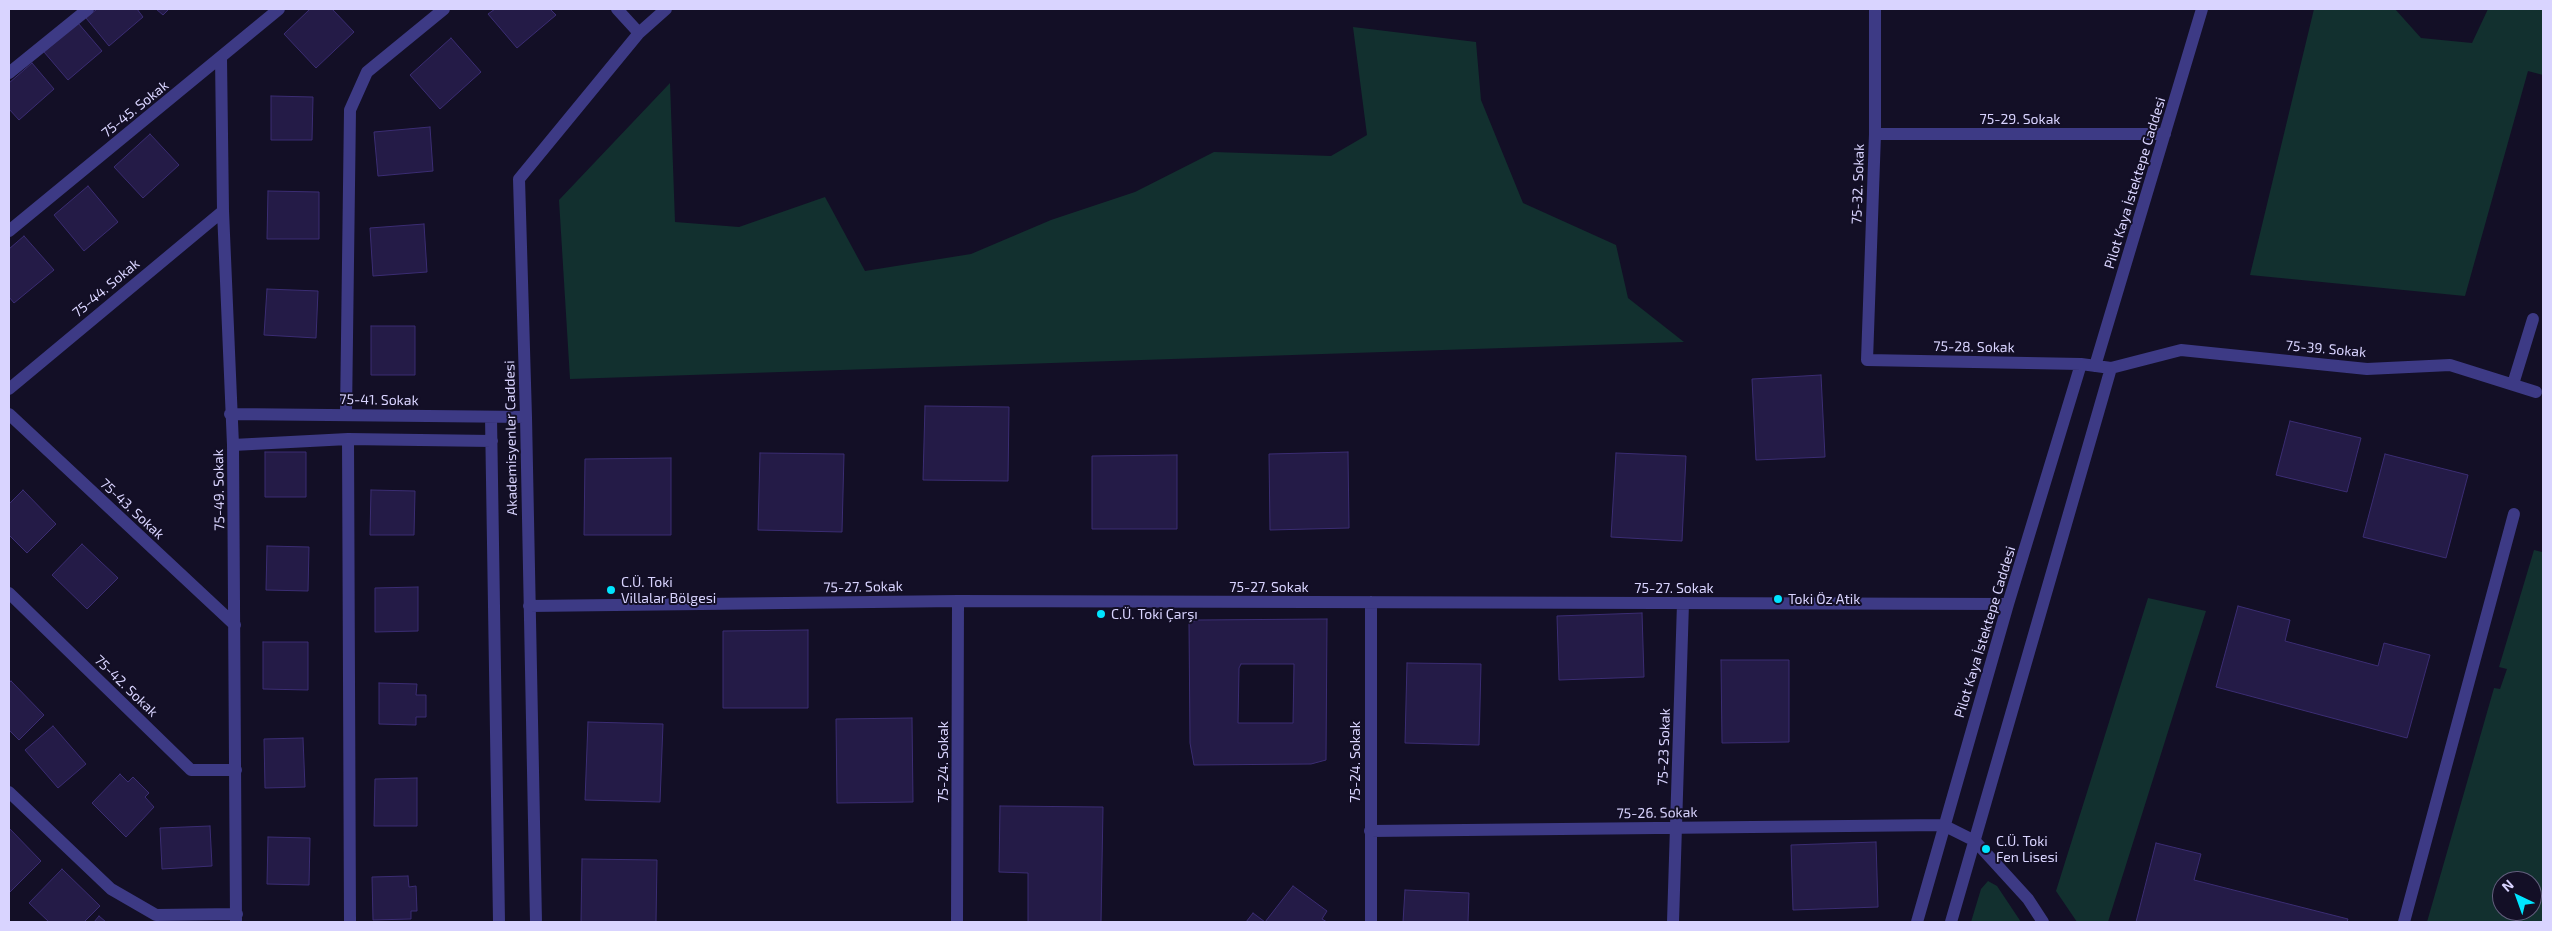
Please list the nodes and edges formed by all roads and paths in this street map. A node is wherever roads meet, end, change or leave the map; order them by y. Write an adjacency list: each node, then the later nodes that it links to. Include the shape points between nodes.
1 (88, 9): 10 (street)
2 (279, 9): 9 (street, 75-45. Sokak)
3 (444, 9): 25 (street, via 367,72 350,110)
4 (617, 9): 8 (street)
5 (666, 9): 8 (street, Akademisyenler Caddesi)
6 (1875, 9): 11 (street, 75-32. Sokak)
7 (2202, 9): 12 (street, Pilot Kaya İstektepe Caddesi)
8 (639, 33): 27 (street, Akademisyenler Caddesi, via 519,179)
9 (221, 58): 13 (street, 75-49. Sokak); 14 (street, 75-45. Sokak)
10 (9, 73)
11 (1875, 134): 12 (street, 75-29. Sokak); 16 (street, 75-32. Sokak)
12 (2165, 134): 18 (street, Pilot Kaya İstektepe Caddesi)
13 (223, 210): 21 (street, 75-44. Sokak); 24 (street, 75-49. Sokak)
14 (9, 231)
15 (2533, 319): 20 (street)
16 (1867, 360): 17 (street, 75-28. Sokak)
17 (2081, 364): 18 (street); 36 (street, Pilot Kaya İstektepe Caddesi)
18 (2095, 366): 19 (street)
19 (2111, 368): 20 (street, 75-39. Sokak, via 2181,350 2367,369 2450,365); 44 (street)
20 (2513, 384): 22 (street, 75-39. Sokak)
21 (9, 389)
22 (2536, 392)
23 (9, 414): 38 (street, 75-43. Sokak)
24 (230, 414): 25 (street, 75-41. Sokak); 30 (street, 75-49. Sokak)
25 (346, 414): 26 (street, 75-41. Sokak)
26 (491, 417): 27 (street, 75-41. Sokak); 29 (street, Akademisyenler Caddesi)
27 (526, 417): 37 (street, Akademisyenler Caddesi)
28 (348, 439): 29 (street); 30 (street); 46 (street)
29 (492, 441): 47 (street, Akademisyenler Caddesi)
30 (233, 445): 38 (street, 75-49. Sokak)
31 (2514, 514): 55 (street)
32 (9, 592): 39 (street, 75-42. Sokak, via 191,770)
33 (958, 601): 34 (street, 75-27. Sokak); 37 (street, 75-27. Sokak); 49 (street, 75-24. Sokak)
34 (1371, 602): 35 (street, 75-27. Sokak); 43 (street, 75-24. Sokak)
35 (1683, 603): 36 (street, 75-27. Sokak); 42 (street, 75-23 Sokak)
36 (2008, 604): 41 (street, Pilot Kaya İstektepe Caddesi)
37 (529, 606): 48 (street, Akademisyenler Caddesi)
38 (235, 625): 39 (street, 75-49. Sokak)
39 (236, 770): 45 (street, 75-49. Sokak)
40 (9, 792): 45 (street, via 111,889 156,915)
41 (1944, 825): 42 (street, 75-26. Sokak); 44 (street); 52 (street, Pilot Kaya İstektepe Caddesi)
42 (1676, 828): 43 (street, 75-26. Sokak); 51 (street, 75-23 Sokak)
43 (1370, 830): 50 (street, 75-24. Sokak)
44 (1975, 841): 53 (street); 54 (street, via 2028,899)
45 (236, 918)
46 (350, 922)
47 (499, 922)
48 (536, 922)
49 (957, 922)
50 (1371, 922)
51 (1673, 922)
52 (1917, 922)
53 (1951, 922)
54 (2043, 922)
55 (2404, 922)

